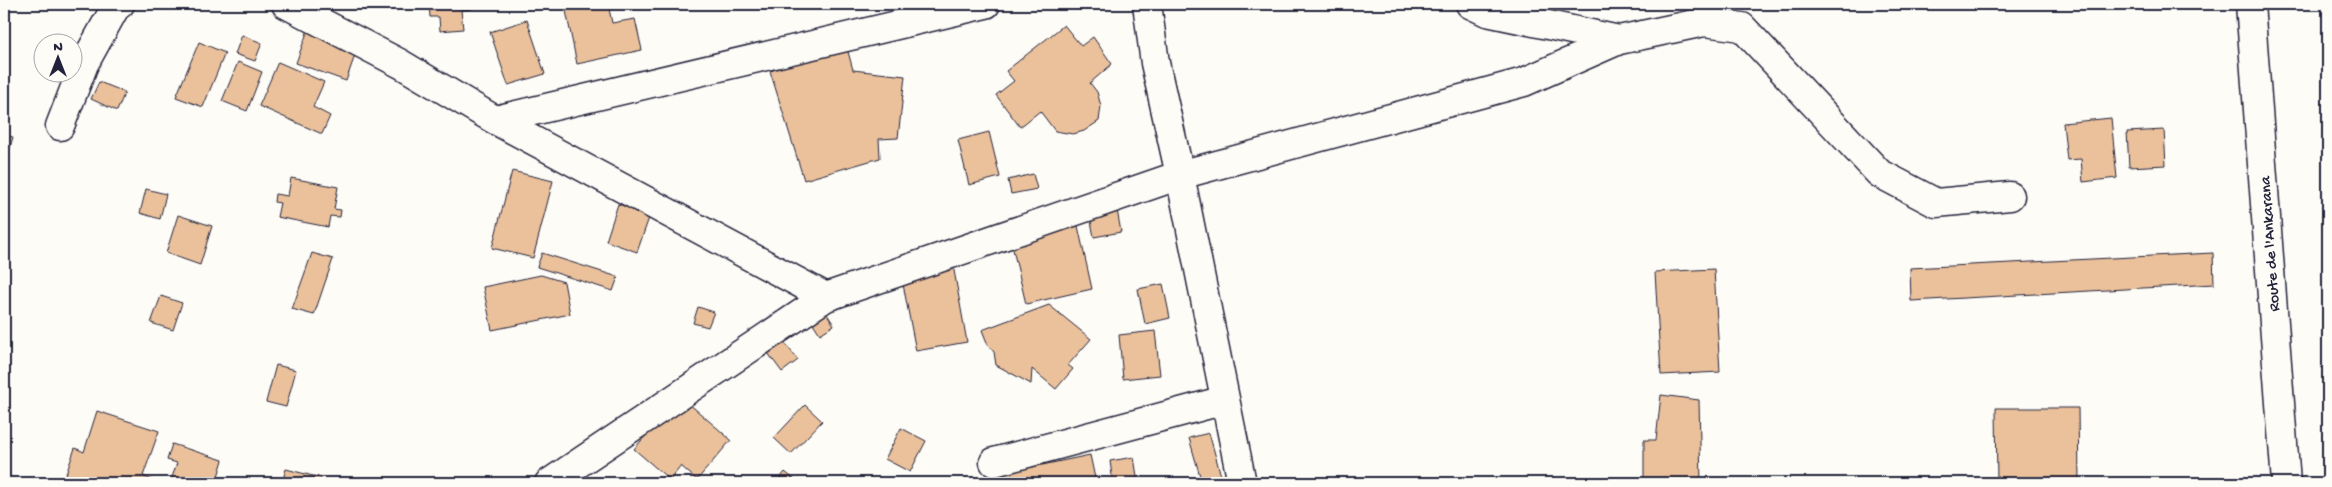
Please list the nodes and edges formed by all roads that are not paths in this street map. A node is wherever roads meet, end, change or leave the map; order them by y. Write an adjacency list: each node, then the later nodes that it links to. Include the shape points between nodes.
1 (120, 4): 9 (street, via 84,64)
2 (286, 4): 8 (street, via 401,64)
3 (986, 4): 8 (street)
4 (1147, 4): 10 (street, via 1155,63)
5 (1470, 4): 7 (street, via 1487,12)
6 (2250, 4): 17 (street, Route de l'Ankarana)
7 (1620, 40): 10 (street, via 1524,82); 11 (street, via 1704,22 1742,27 1879,173 1936,203)
8 (495, 120): 12 (street)
9 (60, 126)
10 (1180, 175): 12 (street); 13 (street)
11 (2010, 196)
12 (826, 297): 15 (street)
13 (1226, 400): 14 (street); 16 (street)
14 (994, 462)
15 (549, 483)
16 (1242, 483)
17 (2286, 483)

